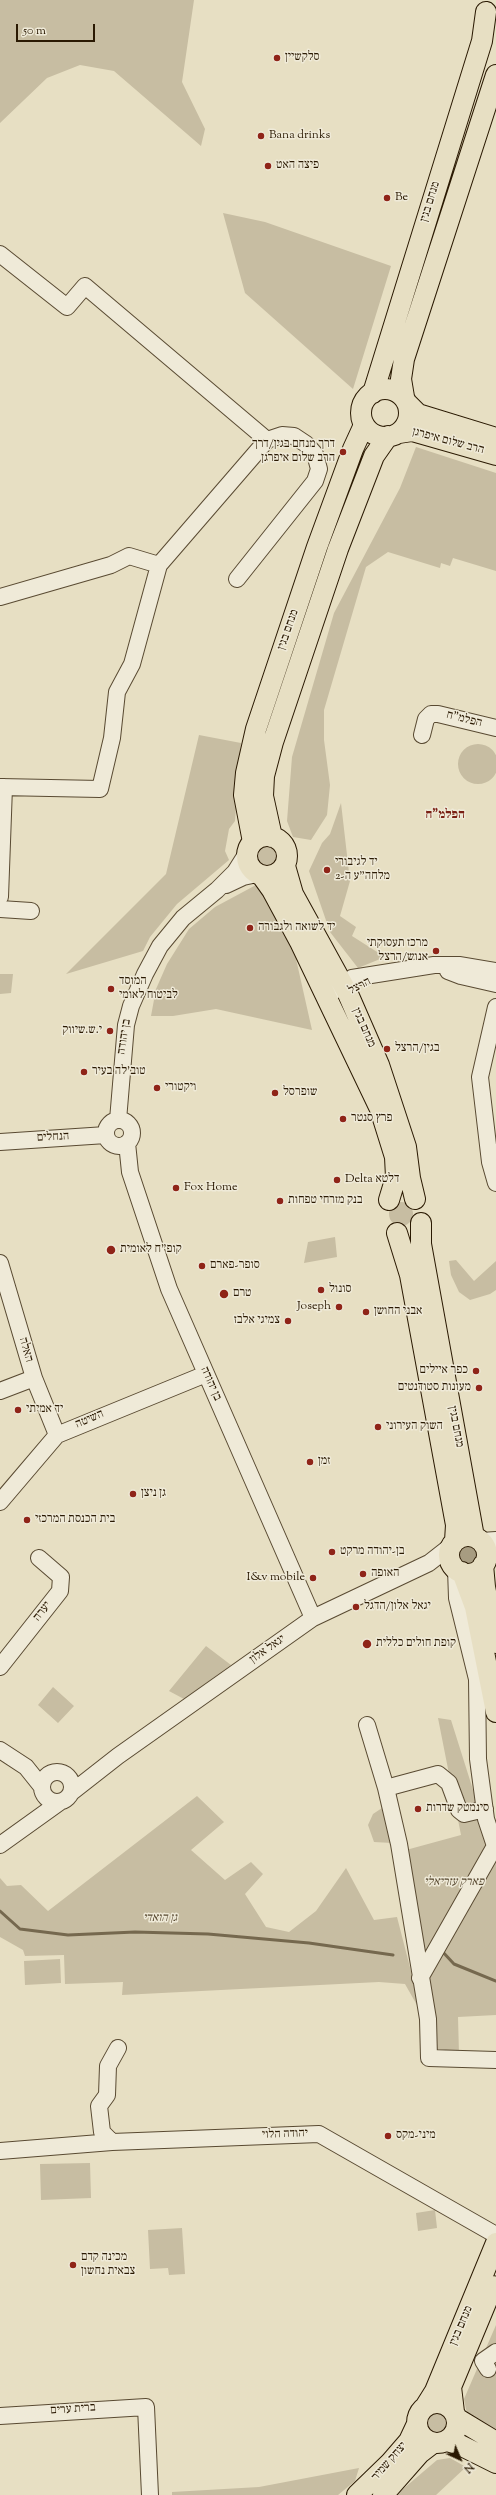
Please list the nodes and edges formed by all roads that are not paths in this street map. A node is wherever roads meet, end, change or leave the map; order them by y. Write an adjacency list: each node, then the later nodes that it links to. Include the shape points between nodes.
1 (489, 11): 4 (main road, מנחם בגין, via 482,41)
2 (496, 75): 5 (main road, מנחם בגין, via 404,359 401,379)
3 (0, 254): 9 (street, via 67,307 85,286)
4 (373, 393): 5 (main road, via 391,390); 6 (main road, via 361,407 361,420)
5 (406, 400): 7 (main road, via 410,410 408,423); 8 (main road, הרב שלום איפרגן, via 418,414)
6 (364, 425): 7 (main road, via 372,432); 18 (main road, מנחם בגין, via 317,547 256,729 244,794)
7 (394, 435): 10 (main road, הרב שלום איפרגן, via 412,431); 17 (main road, מנחם בגין, via 374,456 338,549 273,742 264,776 263,796)
8 (496, 438)
9 (267, 440): 11 (street); 12 (street, via 282,435 294,436 315,454 319,469 315,481)
10 (496, 455)
11 (159, 565): 13 (street, via 129,556 111,565); 16 (street, via 132,664 117,692 112,738 100,789)
12 (237, 580)
13 (0, 597)
14 (496, 728): 15 (street, הפלמ"ח, via 431,714 426,719)
15 (422, 735)
16 (2, 787): 22 (street)
17 (272, 837): 18 (main road, via 262,837); 19 (main road, via 285,846)
18 (250, 847): 20 (main road, via 248,864); 21 (street, בן יהודה, via 235,872)
19 (285, 866): 20 (main road, via 275,875); 28 (main road, מנחם בגין, via 292,894)
20 (260, 875): 21 (street, בן יהודה, via 243,877); 29 (main road, מנחם בגין, via 272,890)
21 (217, 890): 31 (street, בן יהודה, via 183,918 160,946 131,1006 126,1025)
22 (0, 897)
23 (0, 909): 24 (street)
24 (31, 911)
25 (434, 965): 26 (street, הרצל, via 459,965); 27 (street, via 461,976); 28 (street, הרצל, via 385,972 370,983)
26 (496, 971)
27 (496, 984)
28 (345, 989): 29 (street, הרצל); 36 (main road, מנחם בגין, via 395,1107 406,1147)
29 (327, 997): 37 (main road, מנחם בגין, via 356,1056 389,1134 395,1157 396,1177)
30 (496, 1007): 35 (street, via 480,1077 490,1162)
31 (118, 1120): 32 (street, via 108,1126); 34 (street, via 127,1122 132,1128 132,1136)
32 (106, 1135): 33 (street, הנחלים); 34 (street, via 115,1145)
33 (0, 1142)
34 (127, 1143): 41 (street, בן יהודה, via 130,1172 169,1289)
35 (496, 1183)
36 (415, 1199): 37 (main road, via 400,1195); 38 (main road, via 422,1209)
37 (389, 1200): 39 (main road, via 384,1208 384,1219 388,1227)
38 (421, 1223): 39 (main road, via 411,1232); 47 (main road, מנחם בגין, via 421,1244)
39 (397, 1233): 46 (main road, מנחם בגין, via 410,1275 456,1525)
40 (0, 1263): 42 (street, האלה)
41 (206, 1374): 44 (street, השיטה); 51 (street, בן יהודה)
42 (34, 1378): 43 (street); 44 (street, האלה)
43 (0, 1391)
44 (57, 1435): 45 (street, השיטה)
45 (0, 1502)
46 (453, 1543): 47 (main road, via 463,1536); 49 (street, יגאל אלון); 50 (main road, via 449,1554)
47 (489, 1549): 50 (main road, via 474,1572); 52 (main road, מנחם בגין, via 485,1587)
48 (39, 1558): 53 (street, יערה, via 61,1577 60,1591)
49 (429, 1562): 50 (street); 51 (street, יגאל אלון)
50 (456, 1569): 54 (main road, via 475,1607); 63 (street, via 457,1598 477,1679 478,1759)
51 (313, 1618): 57 (street, יגאל אלון)
52 (496, 1643)
53 (0, 1667)
54 (496, 1712)
55 (367, 1725): 60 (street)
56 (0, 1750): 58 (street)
57 (118, 1756): 59 (street, יגאל אלון, via 94,1766); 62 (street, יגאל אלון)
58 (26, 1767): 59 (street); 61 (street)
59 (59, 1772): 61 (street, via 45,1778); 62 (street, via 72,1783)
60 (386, 1788): 63 (street, via 438,1774 449,1783 459,1810 464,1814); 66 (street, via 399,1844)
61 (42, 1790): 62 (street, via 49,1800); 64 (street, יגאל אלון)
62 (66, 1797): 64 (street, יגאל אלון)
63 (485, 1809): 66 (street, via 495,1846)
64 (23, 1829): 65 (street, יגאל אלון)
65 (0, 1846)
66 (420, 1978): 68 (street, via 428,2019 429,2058)
67 (118, 2048): 69 (street, via 108,2066 107,2095 99,2106 102,2132)
68 (496, 2060)
69 (112, 2142): 70 (street, יהודה הלוי); 71 (street, יהודה הלוי, via 319,2134)
70 (0, 2151)
71 (496, 2235)
72 (496, 2243): 76 (main road, מנחם בגין, via 435,2391)
73 (496, 2280): 77 (main road, מנחם בגין, via 451,2387)
74 (496, 2352): 75 (street, via 483,2360)
75 (488, 2369)
76 (421, 2415): 77 (main road, via 434,2402 440,2403); 79 (main road, via 421,2436); 83 (main road, יצחק שמיר, via 409,2441 390,2464)
77 (456, 2415): 79 (main road, via 456,2432); 80 (main road)
78 (0, 2416): 82 (street, ברית ערים, via 146,2407)
79 (440, 2442): 81 (main road); 84 (main road, יצחק שמיר, via 420,2453)
80 (496, 2442)
81 (496, 2463)
82 (150, 2495)
83 (357, 2495)
84 (383, 2495)

